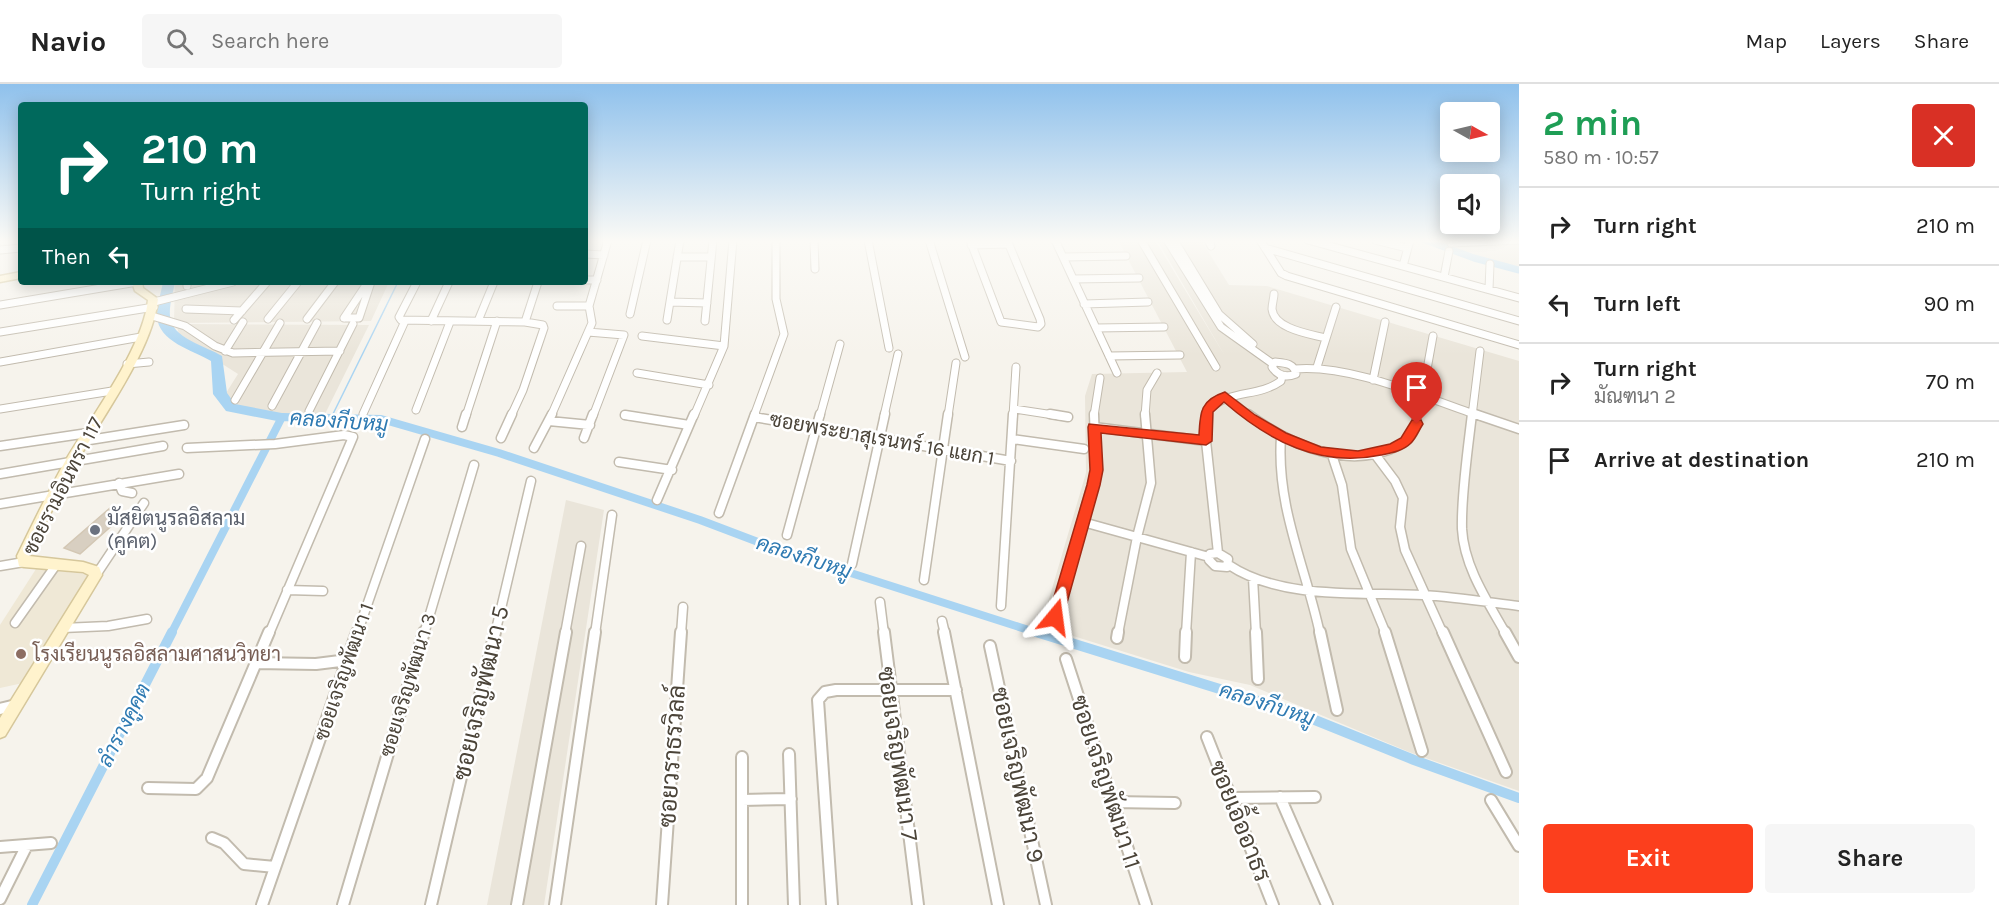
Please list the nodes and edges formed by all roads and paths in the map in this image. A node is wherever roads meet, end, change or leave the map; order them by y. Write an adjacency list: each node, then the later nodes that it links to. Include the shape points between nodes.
1 (638, 278): 46 (street)
2 (674, 278): 35 (street)
3 (709, 278): 37 (street)
4 (730, 278): 74 (street)
5 (776, 278): 114 (street, via 784,334)
6 (875, 278): 75 (street)
7 (940, 278): 84 (street)
8 (984, 278): 9 (street, via 1001,322 1038,327 1041,324)
9 (1023, 278)
10 (1118, 278): 17 (street)
11 (1164, 278): 91 (street)
12 (1193, 278): 88 (street, via 1221,327)
13 (1295, 278): 73 (street)
14 (1370, 278): 56 (street)
15 (1449, 278): 32 (street)
16 (1489, 278): 32 (street)
17 (1073, 279): 38 (street)
18 (588, 280): 19 (street)
19 (597, 280): 41 (street)
20 (119, 285): 39 (street)
21 (137, 285): 43 (street, via 153,299)
22 (222, 285): 43 (street)
23 (264, 285): 45 (street)
24 (296, 285): 47 (street)
25 (333, 285): 48 (street)
26 (367, 285): 27 (street, via 344,318 359,318)
27 (368, 285)
28 (415, 285): 51 (street, via 399,317)
29 (448, 285): 52 (street)
30 (493, 285): 53 (street)
31 (537, 285): 60 (street)
32 (1489, 289): 34 (street)
33 (1274, 294): 71 (street, via 1275,316)
34 (1519, 298)
35 (670, 302): 37 (street); 50 (street)
36 (1148, 302): 38 (street)
37 (707, 303): 55 (street)
38 (1084, 304): 65 (street)
39 (0, 305)
40 (558, 306): 41 (street)
41 (589, 306): 67 (street, via 593,318)
42 (1336, 307): 71 (street)
43 (156, 309): 66 (street); 70 (street, ซอยรามอินทรา 117); 76 (street)
44 (186, 309): 45 (street)
45 (242, 311): 49 (street)
46 (630, 314)
47 (268, 319)
48 (307, 319)
49 (234, 320)
50 (667, 320)
51 (405, 321): 52 (street); 111 (street)
52 (431, 321): 59 (street)
53 (478, 321): 54 (street); 59 (street)
54 (497, 321): 60 (street); 120 (street)
55 (705, 321)
56 (1519, 321)
57 (243, 322): 76 (street)
58 (317, 322): 79 (street)
59 (450, 322): 109 (street)
60 (525, 322): 127 (street, via 544,328 523,390)
61 (1384, 322): 99 (street)
62 (280, 323): 80 (street)
63 (354, 324): 77 (street)
64 (1164, 327): 65 (street)
65 (1096, 328): 83 (street)
66 (0, 332)
67 (588, 332): 116 (street); 118 (street, via 624,335)
68 (642, 336): 74 (street)
69 (1432, 336): 104 (street)
70 (141, 337): 85 (street); 89 (street, ซอยรามอินทรา 117)
71 (1325, 338): 92 (street)
72 (840, 344): 122 (street)
73 (1519, 345)
74 (724, 346): 100 (street)
75 (889, 348)
76 (225, 351): 80 (street)
77 (340, 351): 79 (street); 110 (street)
78 (1480, 351): 112 (street)
79 (301, 352): 80 (street); 106 (street)
80 (262, 353): 105 (street)
81 (898, 354): 129 (street)
82 (1180, 355): 83 (street)
83 (1109, 356): 95 (street)
84 (964, 357)
85 (0, 362)
86 (149, 362): 89 (street)
87 (956, 363): 138 (street)
88 (1275, 363): 93 (street, via 1288,363); 97 (street, via 1273,370)
89 (127, 364): 101 (street, ซอยรามอินทรา 117)
90 (1016, 367): 108 (street)
91 (1216, 367)
92 (1317, 367): 93 (street); 99 (street)
93 (1295, 369): 97 (street, via 1293,376)
94 (637, 373): 100 (street)
95 (1116, 373)
96 (1157, 373): 124 (street, via 1147,390)
97 (1282, 375): 103 (street, via 1281,381 1270,388)
98 (1100, 378): 121 (street)
99 (1373, 380): 102 (street)
100 (709, 385): 119 (street)
101 (112, 391): 107 (street); 125 (street, ซอยรามอินทรา 117)
102 (1402, 391): 104 (street); 139 (street, via 1415,410 1417,424 1406,441)
103 (1225, 396): 126 (street); 132 (street, via 1206,412)
104 (1422, 397): 112 (street)
105 (235, 400)
106 (272, 406)
107 (0, 409)
108 (1014, 409): 115 (street); 130 (street)
109 (417, 410)
110 (309, 411)
111 (363, 414)
112 (1473, 414): 123 (street); 176 (street, via 1462,531 1470,564)
113 (625, 415): 119 (street)
114 (754, 417): 122 (street, ซอยพระยาสุเรนทร์ 16 แยก 1); 155 (street)
115 (1068, 417)
116 (549, 421): 118 (street); 136 (street)
117 (184, 425): 125 (street)
118 (590, 425): 128 (street)
119 (689, 425): 145 (street)
120 (462, 427)
121 (1094, 427): 124 (street); 157 (street, via 1096,470)
122 (817, 428): 129 (street, ซอยพระยาสุเรนทร์ 16 แยก 1); 158 (street)
123 (1519, 429)
124 (1146, 433): 132 (street); 159 (street, via 1151,483)
125 (86, 437): 133 (street); 142 (street, ซอยรามอินทรา 117)
126 (1281, 437): 140 (street); 171 (street, via 1283,497 1296,553)
127 (501, 438)
128 (584, 438)
129 (878, 439): 138 (street, ซอยพระยาสุเรนทร์ 16 แยก 1); 164 (street)
130 (1012, 439): 137 (street); 141 (street)
131 (425, 440): 191 (street, ซอยเจริญพัฒนา 1)
132 (1206, 441): 162 (street)
133 (0, 446)
134 (163, 446): 142 (street)
135 (187, 448): 172 (street, via 353,437)
136 (534, 448)
137 (1084, 449)
138 (945, 450): 141 (street, ซอยพระยาสุเรนทร์ 16 แยก 1); 170 (street)
139 (1374, 453): 140 (street); 175 (street, via 1403,498 1402,539)
140 (1332, 455): 174 (street, via 1342,485 1351,549)
141 (1011, 461): 178 (street)
142 (71, 462): 146 (street); 151 (street, ซอยรามอินทรา 117)
143 (619, 462): 145 (street)
144 (474, 465): 222 (street, ซอยเจริญพัฒนา 3)
145 (672, 470): 152 (street)
146 (0, 474)
147 (178, 474): 149 (street)
148 (531, 480): 223 (street, ซอยเจริญพัฒนา 5)
149 (118, 483): 150 (street, via 122,491); 151 (street)
150 (132, 493)
151 (55, 494): 154 (street); 163 (street, ซอยรามอินทรา 117, via 23,556)
152 (657, 500)
153 (144, 503): 168 (street)
154 (0, 504)
155 (720, 513)
156 (612, 515): 225 (street)
157 (1083, 522): 159 (street); 181 (street)
158 (787, 535)
159 (1137, 537): 161 (street); 186 (street)
160 (581, 546): 224 (street)
161 (1191, 552): 162 (street); 188 (street)
162 (1214, 555): 166 (street, via 1228,559); 166 (street, via 1215,566)
163 (24, 562): 165 (street, ซอยรามอินทรา 117); 167 (street)
164 (852, 564)
165 (56, 565): 168 (street, ซอยรามอินทรา 117, via 90,569); 184 (street)
166 (1229, 565): 169 (street)
167 (0, 566)
168 (96, 575): 185 (street)
169 (1253, 578): 171 (street); 193 (street)
170 (924, 580)
171 (1310, 590): 174 (street); 198 (street)
172 (287, 591): 173 (street); 192 (street)
173 (323, 591)
174 (1370, 592): 175 (street); 201 (street)
175 (1426, 595): 176 (street); 204 (street)
176 (1488, 601): 179 (street); 189 (street)
177 (880, 602): 194 (street, ซอยเจริญพัฒนา 7)
178 (1001, 606)
179 (1519, 606)
180 (683, 607): 226 (street, ซอยวราธรวิลล์)
181 (1055, 617)
182 (147, 619): 185 (street)
183 (942, 621): 195 (street)
184 (15, 623)
185 (63, 628): 196 (street)
186 (1117, 638)
187 (990, 645): 232 (street, ซอยเจริญพัฒนา 9)
188 (1185, 657)
189 (1519, 657)
190 (1066, 659): 212 (street, ซอยเจริญพัฒนา 11)
191 (348, 660): 192 (street); 219 (street, ซอยเจริญพัฒนา 1)
192 (256, 663): 205 (street, via 202,785 188,790)
193 (1258, 679)
194 (889, 690): 195 (street); 229 (street, via 836,690 825,692 818,700); 230 (street, ซอยเจริญพัฒนา 7)
195 (956, 690): 231 (street)
196 (16, 704): 197 (street); 199 (street)
197 (0, 709)
198 (1337, 710)
199 (0, 731)
200 (1207, 737): 208 (street, ซอยเอิ้ออาธร)
201 (1422, 752)
202 (789, 754): 209 (street)
203 (742, 757): 210 (street)
204 (1506, 772)
205 (148, 788)
206 (1280, 797): 207 (street); 208 (street); 235 (street)
207 (1315, 797)
208 (1231, 798): 234 (street, ซอยเอิ้ออาธร)
209 (791, 799): 210 (street); 228 (street)
210 (742, 800): 227 (street)
211 (1491, 800): 217 (street)
212 (1113, 802): 213 (street); 233 (street, ซอยเจริญพัฒนา 11)
213 (1175, 803)
214 (212, 838): 219 (street, via 230,845 246,864)
215 (51, 843): 216 (street)
216 (27, 845): 218 (street); 220 (street)
217 (1519, 846)
218 (0, 847)
219 (275, 867): 221 (street, ซอยเจริญพัฒนา 1)
220 (0, 900)
221 (262, 905)
222 (343, 905)
223 (431, 905)
224 (517, 905)
225 (555, 905)
226 (662, 905)
227 (742, 905)
228 (794, 905)
229 (832, 905)
230 (918, 905)
231 (998, 905)
232 (1046, 905)
233 (1146, 905)
234 (1274, 905)
235 (1327, 905)

